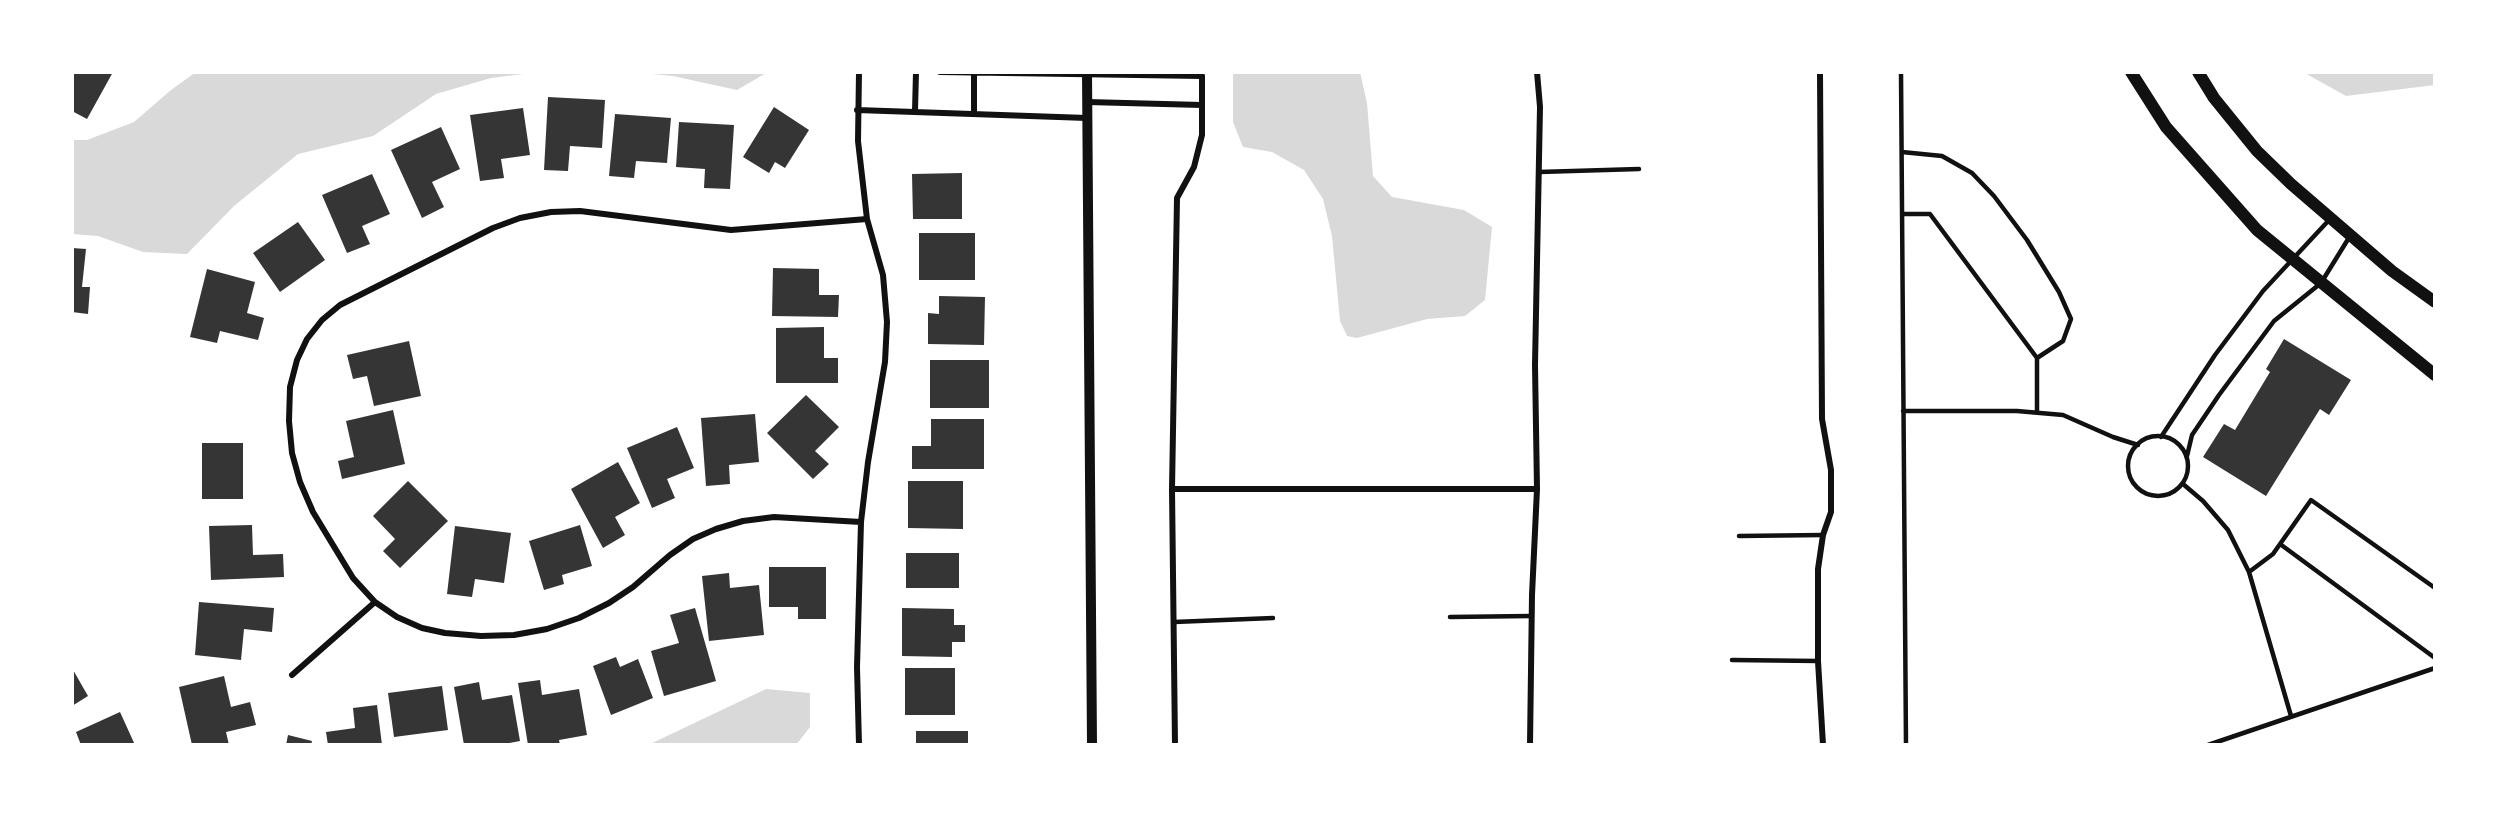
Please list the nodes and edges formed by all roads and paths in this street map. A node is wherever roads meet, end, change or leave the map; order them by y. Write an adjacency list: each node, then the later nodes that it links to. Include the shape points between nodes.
1 (859, 72): 14 (street)
2 (916, 72): 15 (street)
3 (940, 72): 9 (street)
4 (1537, 72): 20 (street)
5 (1820, 72): 39 (street, via 1822,419 1831,470 1831,512)
6 (1901, 72): 18 (lane)
7 (2131, 72): 25 (main road, via 2166,127 2257,230)
8 (2198, 72): 23 (main road, via 2257,151)
9 (974, 73): 10 (street); 16 (street)
10 (1087, 73): 11 (street); 12 (street)
11 (1202, 73): 13 (street)
12 (1087, 102): 13 (street); 17 (street)
13 (1202, 105): 36 (street, via 1202,135 1194,167 1177,198)
14 (857, 110): 15 (street); 22 (street)
15 (915, 111): 16 (street)
16 (974, 113): 17 (street)
17 (1087, 118): 56 (street)
18 (1902, 152): 21 (lane); 28 (lane, via 1942,156 1972,173 2027,240 2060,292 2071,319 2063,341)
19 (1639, 169): 20 (lane)
20 (1539, 172): 37 (street)
21 (1903, 214): 28 (lane, via 1930,214); 30 (lane)
22 (867, 219): 38 (street, via 883,275 887,322 885,362); 44 (street, via 730,230 580,211 551,212 493,228 340,305 322,320 297,360 290,387 292,453 313,512 353,578)
23 (2330, 219): 24 (main road); 25 (lane)
24 (2350, 236): 26 (lane); 27 (main road)
25 (2293, 261): 26 (main road); 32 (lane, via 2264,291 2215,355)
26 (2321, 283): 29 (main road); 34 (lane, via 2274,321 2192,435)
27 (2435, 302)
28 (2037, 358): 31 (lane)
29 (2435, 375)
30 (1903, 411): 31 (lane); 60 (lane)
31 (2037, 412): 33 (lane, via 2063,415)
32 (2161, 436): 33 (lane); 34 (lane, via 2177,443)
33 (2138, 445): 35 (lane, via 2129,462 2129,472 2139,489 2157,496 2167,495)
34 (2187, 456): 35 (lane)
35 (2182, 484): 42 (lane, via 2228,530)
36 (1172, 489): 37 (street); 48 (street)
37 (1537, 489): 45 (street)
38 (861, 522): 44 (street, via 774,517 716,529 693,539 609,603 547,629 514,635 437,632 397,617); 55 (street)
39 (1823, 535): 40 (lane); 51 (street, via 1818,569)
40 (1738, 536)
41 (2280, 544): 42 (lane); 43 (lane, via 2311,500); 49 (lane)
42 (2249, 572): 54 (lane)
43 (2435, 588)
44 (375, 602): 53 (street)
45 (1531, 616): 46 (lane); 58 (street)
46 (1450, 617)
47 (1273, 618): 48 (lane)
48 (1174, 622): 57 (street)
49 (2435, 658)
50 (1732, 660): 51 (lane)
51 (1818, 661): 59 (street)
52 (2435, 668): 54 (lane)
53 (292, 675)
54 (2291, 716): 61 (lane)
55 (858, 745)
56 (1092, 745)
57 (1175, 745)
58 (1530, 745)
59 (1823, 745)
60 (1906, 745)
61 (2208, 745)

